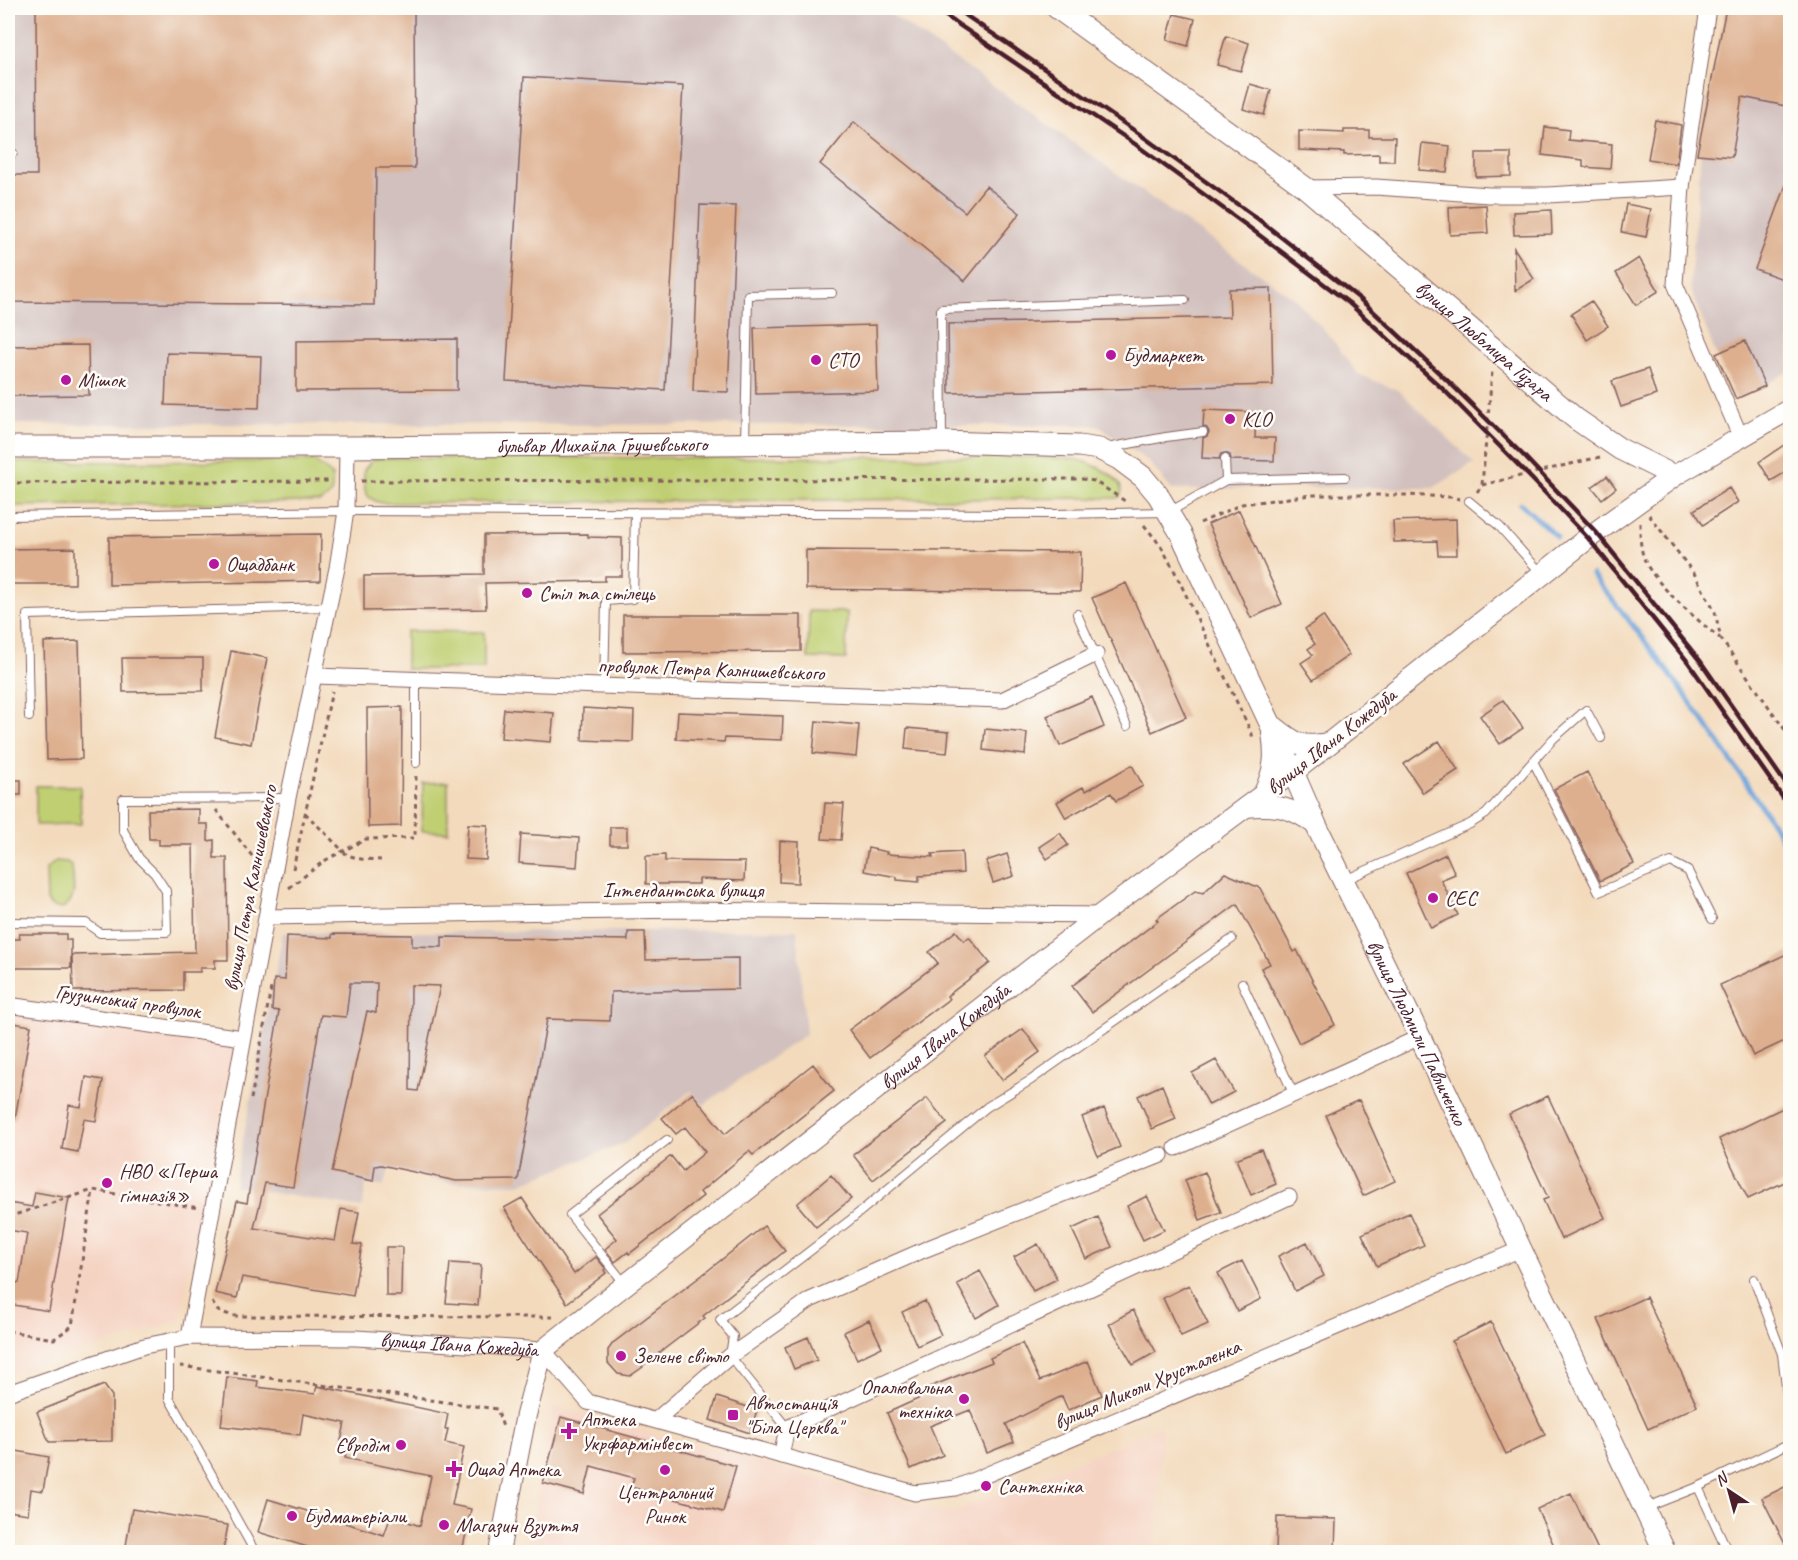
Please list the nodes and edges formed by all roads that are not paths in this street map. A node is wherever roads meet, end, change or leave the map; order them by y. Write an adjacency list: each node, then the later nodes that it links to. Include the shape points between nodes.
1 (1057, 8): 4 (main road, вулиця Любомира Гузара)
2 (1708, 8): 3 (street)
3 (1682, 187): 4 (street, via 1548,195 1431,193 1376,187); 9 (street, via 1676,284)
4 (1306, 188): 16 (main road, вулиця Любомира Гузара, via 1576,419 1620,449)
5 (832, 293): 11 (lane, via 748,295)
6 (1185, 300): 10 (lane, via 941,309)
7 (1791, 409): 9 (street, вулиця Івана Кожедуба)
8 (1203, 432): 14 (lane)
9 (1741, 438): 16 (street, вулиця Івана Кожедуба)
10 (942, 442): 11 (main road, бульвар Михайла Грушевського); 14 (main road, бульвар Михайла Грушевського, via 1057,444)
11 (745, 445): 13 (main road, бульвар Михайла Грушевського)
12 (8, 447): 13 (main road, бульвар Михайла Грушевського)
13 (346, 447): 20 (street, вулиця Петра Калнишевського)
14 (1099, 449): 22 (main road, бульвар Михайла Грушевського, via 1143,477)
15 (1225, 459): 18 (lane)
16 (1674, 476): 24 (main road, вулиця Івана Кожедуба)
17 (1345, 477): 18 (lane)
18 (1226, 480): 22 (lane)
19 (1469, 501): 24 (lane, via 1499,526)
20 (346, 512): 21 (lane); 23 (lane); 25 (street, вулиця Петра Калнишевського)
21 (635, 512): 22 (lane); 30 (lane, via 633,599 606,600)
22 (1169, 512): 32 (main road, вулиця Людмили Павличенко)
23 (8, 516)
24 (1542, 574): 35 (main road, вулиця Івана Кожедуба)
25 (328, 607): 28 (street, вулиця Петра Калнишевського); 31 (lane, via 27,615)
26 (1077, 615): 27 (lane)
27 (1096, 654): 30 (street, провулок Петра Калнишевського, via 1002,700); 33 (lane)
28 (315, 676): 29 (street, провулок Петра Калнишевського); 40 (street, вулиця Петра Калнишевського)
29 (416, 680): 30 (street, провулок Петра Калнишевського); 37 (lane)
30 (604, 686)
31 (30, 717)
32 (1271, 724): 35 (main road, via 1293,743 1311,747); 38 (main road, вулиця Людмили Павличенко); 39 (street, via 1275,753 1273,772)
33 (1127, 726)
34 (1601, 738): 36 (lane, via 1586,710)
35 (1329, 743): 38 (main road, вулиця Івана Кожедуба); 41 (main road, via 1317,762)
36 (1533, 761): 44 (lane, via 1486,814); 47 (lane, via 1599,892 1671,862 1688,871)
37 (416, 763)
38 (1293, 772): 39 (street, вулиця Івана Кожедуба); 41 (main road, вулиця Людмили Павличенко)
39 (1264, 793): 42 (street, вулиця Івана Кожедуба)
40 (288, 798): 46 (street, вулиця Петра Калнишевського); 48 (lane, via 123,800 123,830 139,858 166,891 167,932 100,933 86,923)
41 (1307, 804): 43 (main road, вулиця Людмили Павличенко)
42 (1246, 807): 43 (street, via 1283,807); 45 (street, вулиця Івана Кожедуба)
43 (1316, 825): 44 (main road, вулиця Людмили Павличенко)
44 (1344, 881): 53 (main road, вулиця Людмили Павличенко)
45 (1100, 915): 46 (street, Інтендантська вулиця, via 684,910); 61 (street, вулиця Івана Кожедуба)
46 (275, 916): 52 (street, вулиця Петра Калнишевського)
47 (1712, 919)
48 (8, 922)
49 (1232, 939): 65 (lane, via 987,1107 849,1221 720,1320 733,1336)
50 (1242, 983): 54 (lane)
51 (8, 1005): 52 (street, Грузинський провулок)
52 (243, 1038): 62 (street, вулиця Петра Калнишевського)
53 (1420, 1038): 54 (street); 59 (main road, вулиця Людмили Павличенко)
54 (1294, 1095): 56 (street)
55 (668, 1140): 61 (lane, via 570,1215)
56 (1176, 1148)
57 (1161, 1155): 65 (street, via 810,1300)
58 (1290, 1197): 69 (street)
59 (1521, 1249): 71 (street, вулиця Миколи Хрусталенка, via 955,1488 915,1493); 73 (main road, вулиця Людмили Павличенко)
60 (1754, 1279): 67 (lane, via 1782,1354)
61 (625, 1284): 64 (street, вулиця Івана Кожедуба)
62 (189, 1337): 63 (street, вулиця Івана Кожедуба); 64 (street, вулиця Івана Кожедуба, via 356,1338)
63 (169, 1341): 66 (street, вулиця Івана Кожедуба); 74 (lane, via 169,1398)
64 (543, 1350): 68 (street, вулиця Миколи Хрусталенка, via 588,1402); 75 (street)
65 (730, 1356): 68 (street); 69 (lane)
66 (8, 1393)
67 (1791, 1419)
68 (656, 1420): 71 (street, вулиця Миколи Хрусталенка)
69 (787, 1428): 71 (street)
70 (1791, 1443): 72 (lane)
71 (781, 1455)
72 (1698, 1487): 73 (lane); 77 (lane)
73 (1644, 1508): 76 (main road, вулиця Людмили Павличенко)
74 (255, 1552)
75 (499, 1552)
76 (1665, 1552)
77 (1728, 1552)

